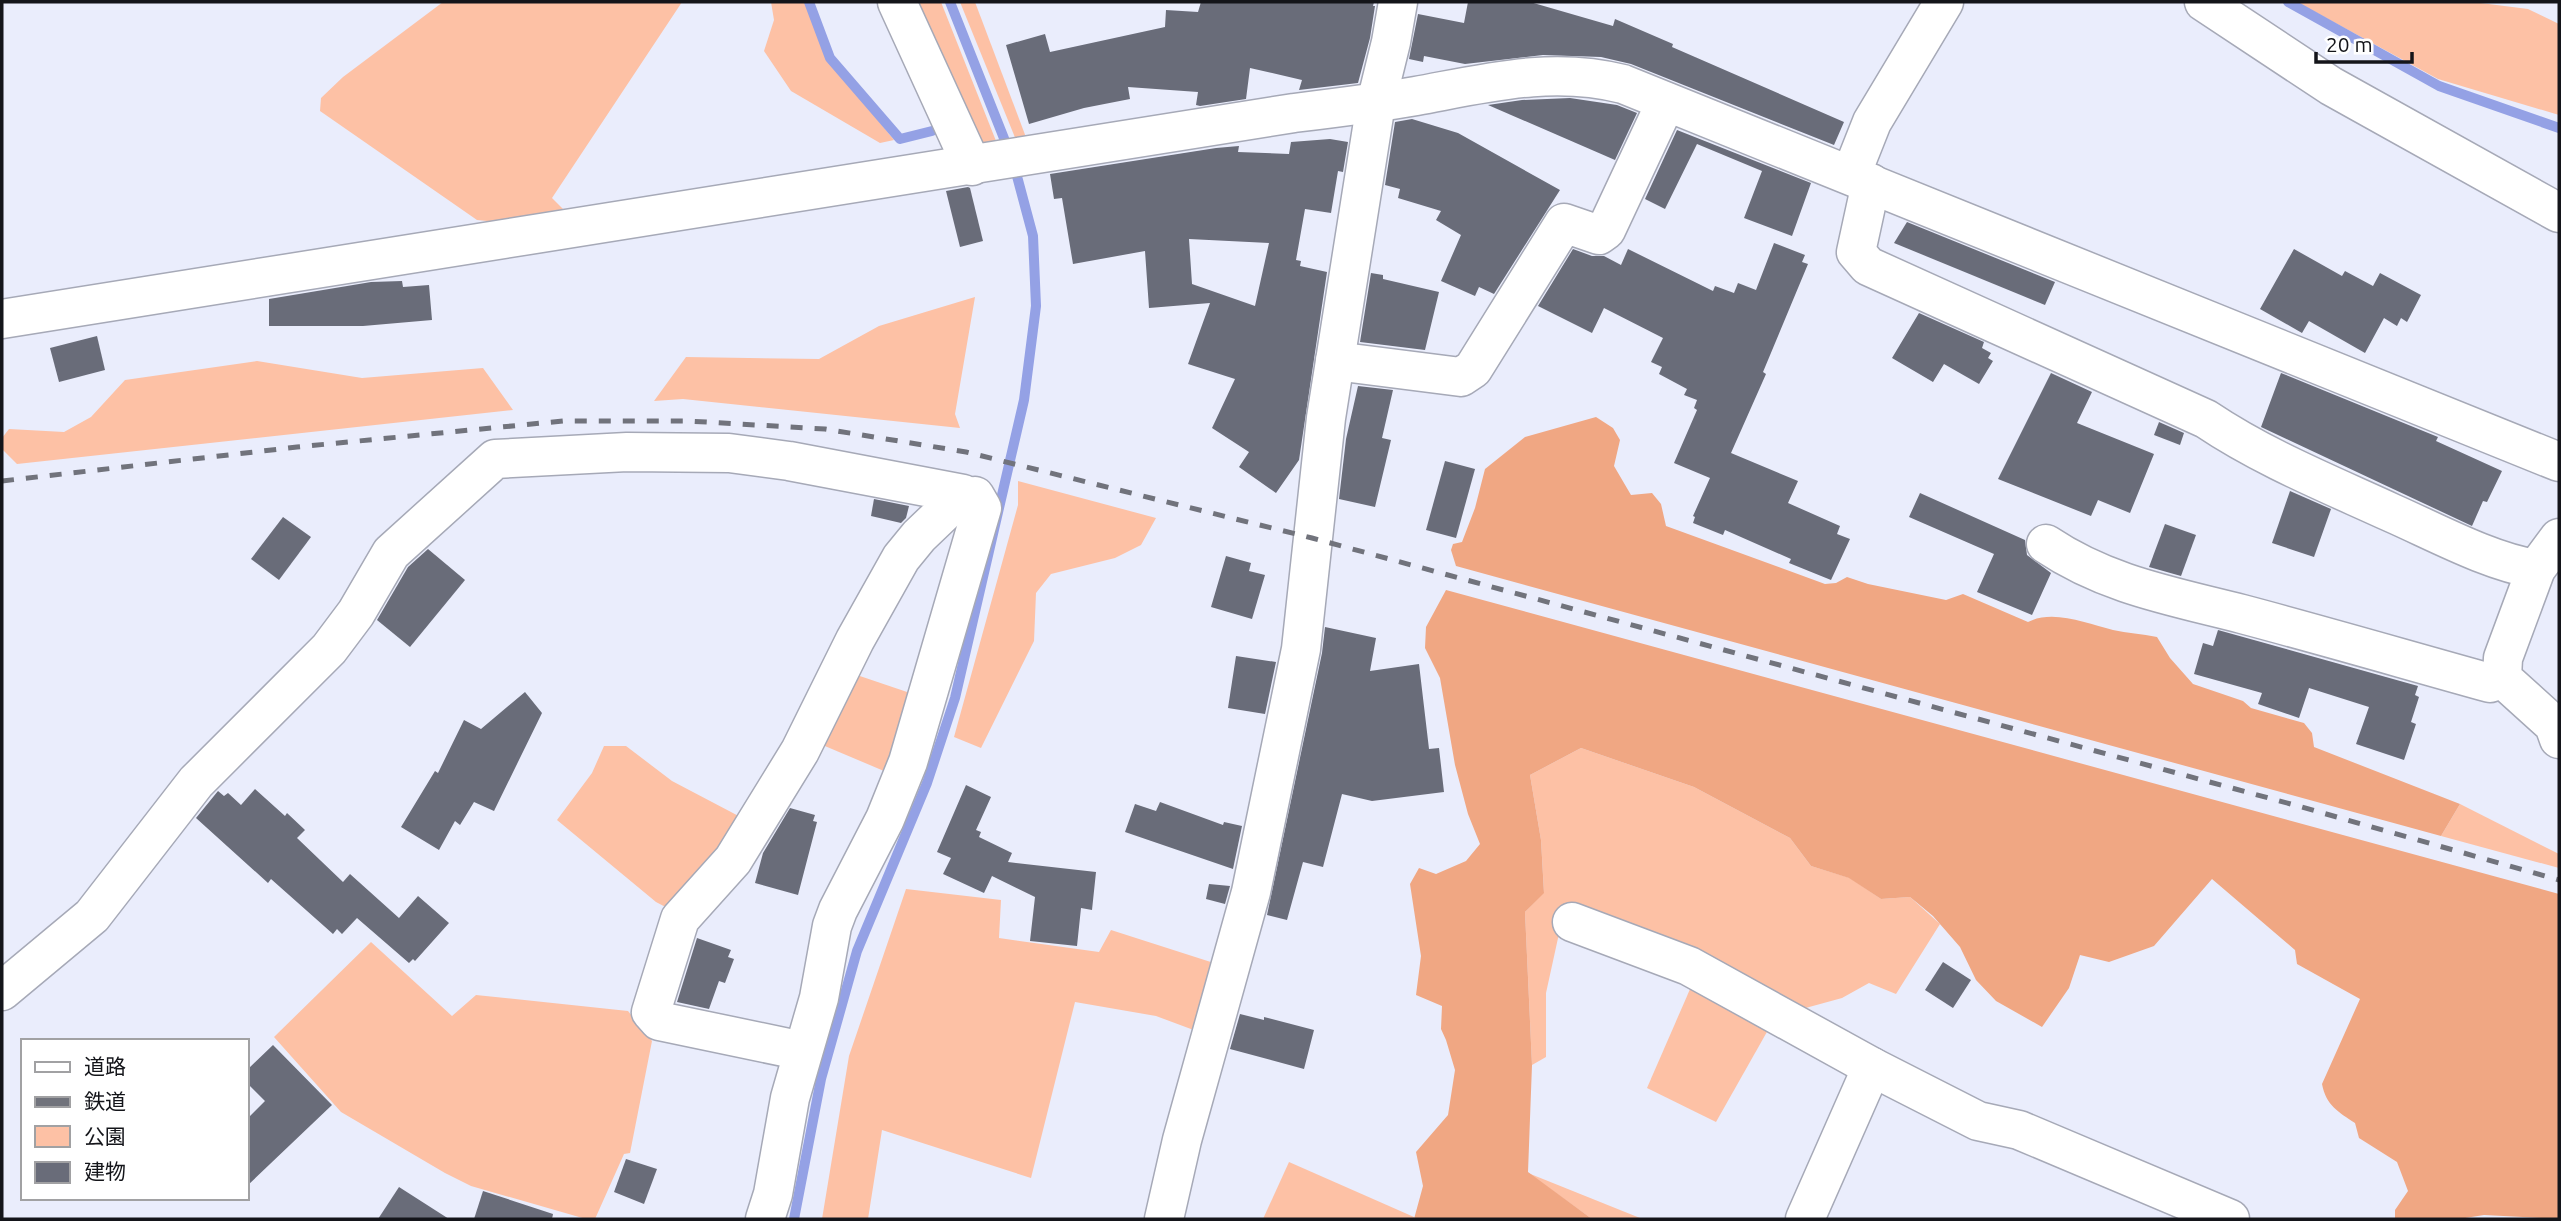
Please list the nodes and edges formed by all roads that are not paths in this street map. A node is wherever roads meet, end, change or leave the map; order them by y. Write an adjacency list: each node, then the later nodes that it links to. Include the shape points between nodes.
1 (897, 2): 7 (street)
2 (1398, 2): 6 (street)
3 (1944, 2): 8 (street, via 1872,122)
4 (2204, 2): 9 (street, via 2331,86)
5 (1666, 102): 6 (street, via 1623,84 1571,75 1515,78); 8 (street); 11 (street, via 1606,230 1599,235 1564,223 1473,369 1461,377)
6 (1376, 103): 7 (street); 11 (street)
7 (981, 164): 10 (street)
8 (1861, 179): 12 (street); 16 (street, via 1856,252 1868,266 2206,419 2280,462 2449,539)
9 (2559, 213)
10 (2, 319)
11 (1335, 361): 24 (street, via 1301,649 1251,892)
12 (2559, 462)
13 (975, 496): 21 (street, via 982,508 908,762 832,926 819,998)
14 (2559, 538): 16 (street)
15 (2046, 544): 17 (street, via 2069,560 2142,590 2490,683)
16 (2536, 569): 17 (street, via 2503,659)
17 (2502, 678): 18 (street, via 2554,724)
18 (2559, 739)
19 (1572, 922): 22 (street, via 1689,966)
20 (2, 991): 21 (street, via 92,916 196,782 329,649 391,553 495,459 627,452 729,453 963,494 901,558 800,751 733,860 680,919 651,1012 659,1021)
21 (803, 1051): 23 (street)
22 (1872, 1067): 25 (street); 26 (street, via 1979,1121 2019,1130)
23 (765, 1219)
24 (1164, 1219)
25 (1805, 1219)
26 (2230, 1219)

